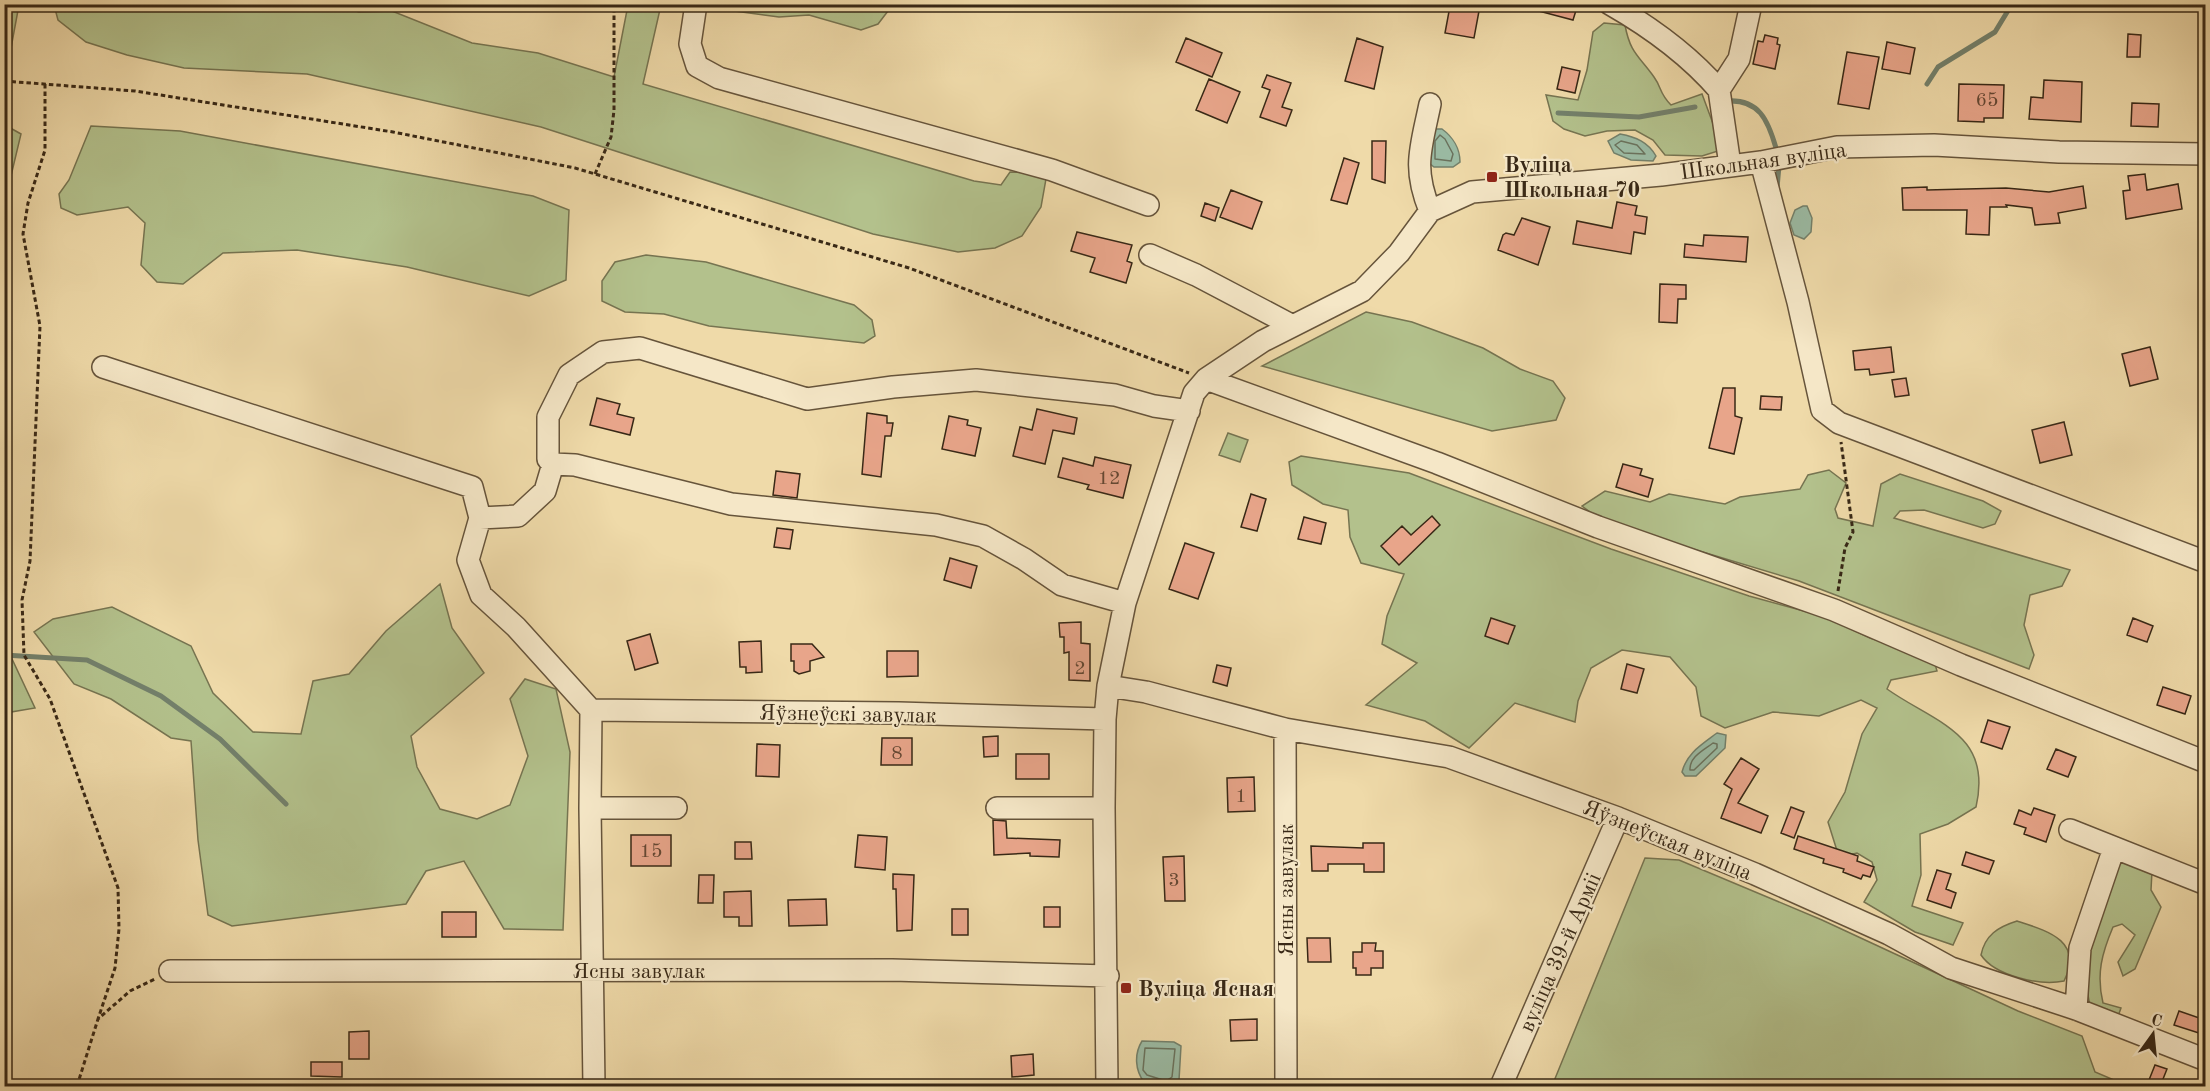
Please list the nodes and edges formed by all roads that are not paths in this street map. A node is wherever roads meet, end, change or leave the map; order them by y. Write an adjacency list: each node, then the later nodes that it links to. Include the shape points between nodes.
1 (696, 4): 9 (street, via 690,44 697,66 719,78 1052,170)
2 (1610, 4): 4 (street, via 1657,31)
3 (1751, 4): 4 (street, via 1738,59)
4 (1719, 90): 8 (street)
5 (1430, 104): 10 (street, via 1418,165 1420,187)
6 (2205, 154): 7 (street, Школьная вуліца, via 1934,145 1837,147)
7 (1761, 162): 8 (street, Школьная вуліца); 18 (street, via 1830,416)
8 (1730, 165): 10 (street, Школьная вуліца, via 1472,192)
9 (1148, 206)
10 (1430, 211): 12 (street, Школьная вуліца, via 1399,253 1362,291)
11 (1150, 255): 12 (street)
12 (1293, 326): 14 (street, Школьная вуліца)
13 (103, 367): 17 (street, via 472,488)
14 (1206, 379): 15 (street, via 1194,393); 24 (street, via 1598,527 1834,610)
15 (1189, 411): 16 (street, via 1115,395 976,380 807,399 640,348 603,352 569,375 548,417 548,459); 19 (street)
16 (553, 464): 17 (street, via 545,491 518,516); 19 (street, via 575,465 731,504 936,525 982,536 1062,585)
17 (480, 518): 21 (street, via 468,560 481,595 516,627)
18 (2205, 562)
19 (1125, 603): 20 (street)
20 (1108, 686): 22 (street); 23 (street, Яўзнеўская вуліца, via 1146,692)
21 (591, 710): 22 (street, Яўзнеўскі завулак); 25 (street)
22 (1105, 719): 28 (street)
23 (1285, 729): 29 (street, Яўзнеўская вуліца, via 1449,757); 40 (street, Ясны завулак)
24 (2205, 762)
25 (590, 808): 26 (street); 33 (street)
26 (676, 808)
27 (997, 808): 28 (street)
28 (1104, 808): 35 (street)
29 (1618, 818): 36 (street, Яўзнеўская вуліца, via 1786,887 1889,934 1951,968); 41 (street, вуліца 39-й Арміі)
30 (2070, 830): 31 (street)
31 (2114, 848): 32 (street); 36 (street, via 2080,948)
32 (2205, 884)
33 (593, 970): 34 (street, Ясны завулак); 35 (street, Ясны завулак, via 892,970); 38 (street)
34 (170, 971)
35 (1108, 976): 39 (street)
36 (2076, 1009): 37 (street, Яўзнеўская вуліца)
37 (2205, 1060)
38 (594, 1086)
39 (1107, 1086)
40 (1286, 1086)
41 (1501, 1086)

